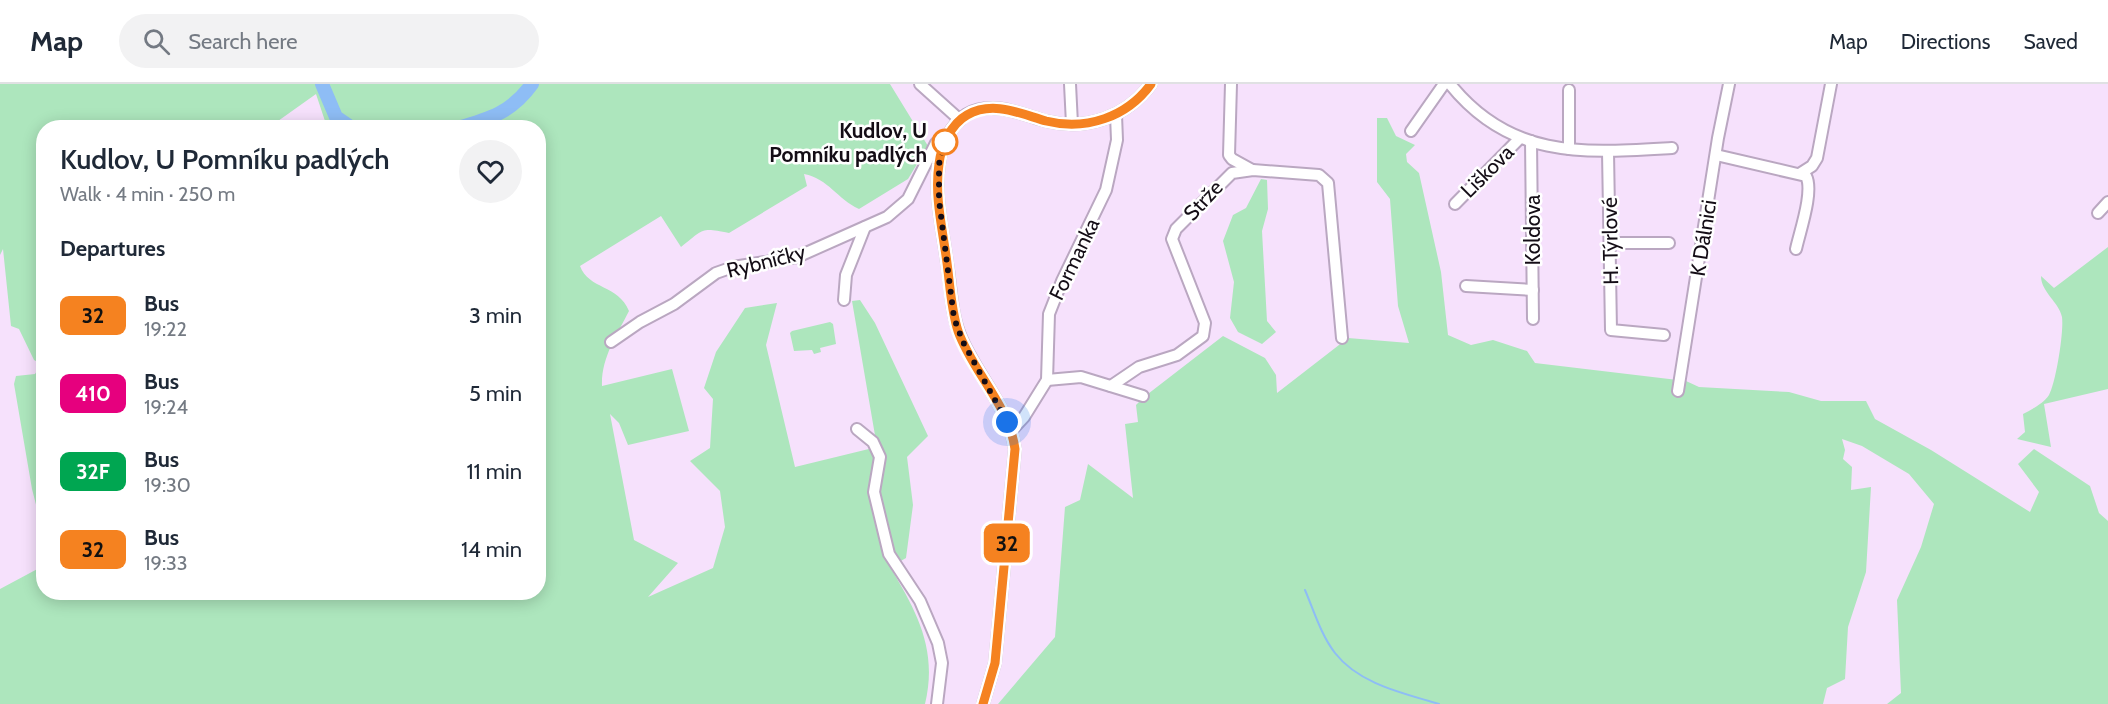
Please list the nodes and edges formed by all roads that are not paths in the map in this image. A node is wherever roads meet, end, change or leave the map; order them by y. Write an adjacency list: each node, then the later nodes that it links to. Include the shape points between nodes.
1 (920, 84): 11 (street)
2 (927, 84): 11 (street)
3 (1070, 84): 14 (street)
4 (1151, 84): 12 (street, via 1136,102)
5 (1231, 84): 23 (street, via 1229,155)
6 (1444, 84): 15 (street)
7 (1450, 84): 16 (street, via 1491,125)
8 (1729, 84): 22 (street, K Dálnici)
9 (1831, 84): 24 (street, via 1817,158)
10 (1569, 90): 20 (street)
11 (932, 95): 13 (street)
12 (1116, 115): 14 (street); 39 (street, Formanka, via 1117,140 1106,190 1049,314)
13 (960, 120): 14 (street, via 991,108); 17 (street)
14 (1072, 124)
15 (1411, 131)
16 (1520, 138): 18 (street); 26 (street, Liškova)
17 (946, 141): 28 (street, Rybníčky, via 936,142 915,187 899,209); 44 (street, via 938,172 954,318)
18 (1531, 141): 20 (street); 33 (street, Koldova)
19 (1672, 148): 21 (street)
20 (1569, 149): 21 (street)
21 (1608, 152): 29 (street, H. Týrlové)
22 (1716, 155): 24 (street); 41 (street, K Dálnici)
23 (1253, 170): 37 (street, Strže, via 1319,175 1328,183); 40 (street, Strže, via 1229,174 1173,234 1173,244 1205,323 1203,336 1177,355 1139,367)
24 (1801, 173): 31 (street, via 1810,182)
25 (2108, 202): 27 (street)
26 (1455, 204)
27 (2098, 213)
28 (865, 226): 34 (street, via 846,275); 38 (street, Rybníčky, via 796,257 716,273)
29 (1611, 243): 30 (street); 36 (street, H. Týrlové, via 1611,330)
30 (1669, 243)
31 (1797, 249)
32 (1466, 286): 33 (street)
33 (1533, 290): 35 (street, Koldova)
34 (844, 300)
35 (1533, 320)
36 (1664, 334)
37 (1342, 338)
38 (611, 342)
39 (1047, 380): 40 (street, via 1074,375); 44 (street)
40 (1111, 386): 42 (street)
41 (1677, 392)
42 (1143, 396)
43 (857, 429): 45 (street, via 873,442 880,457 874,492 889,554 920,601 938,643 942,663)
44 (1011, 431): 46 (street, via 1015,457 995,663)
45 (937, 704)
46 (983, 704)

